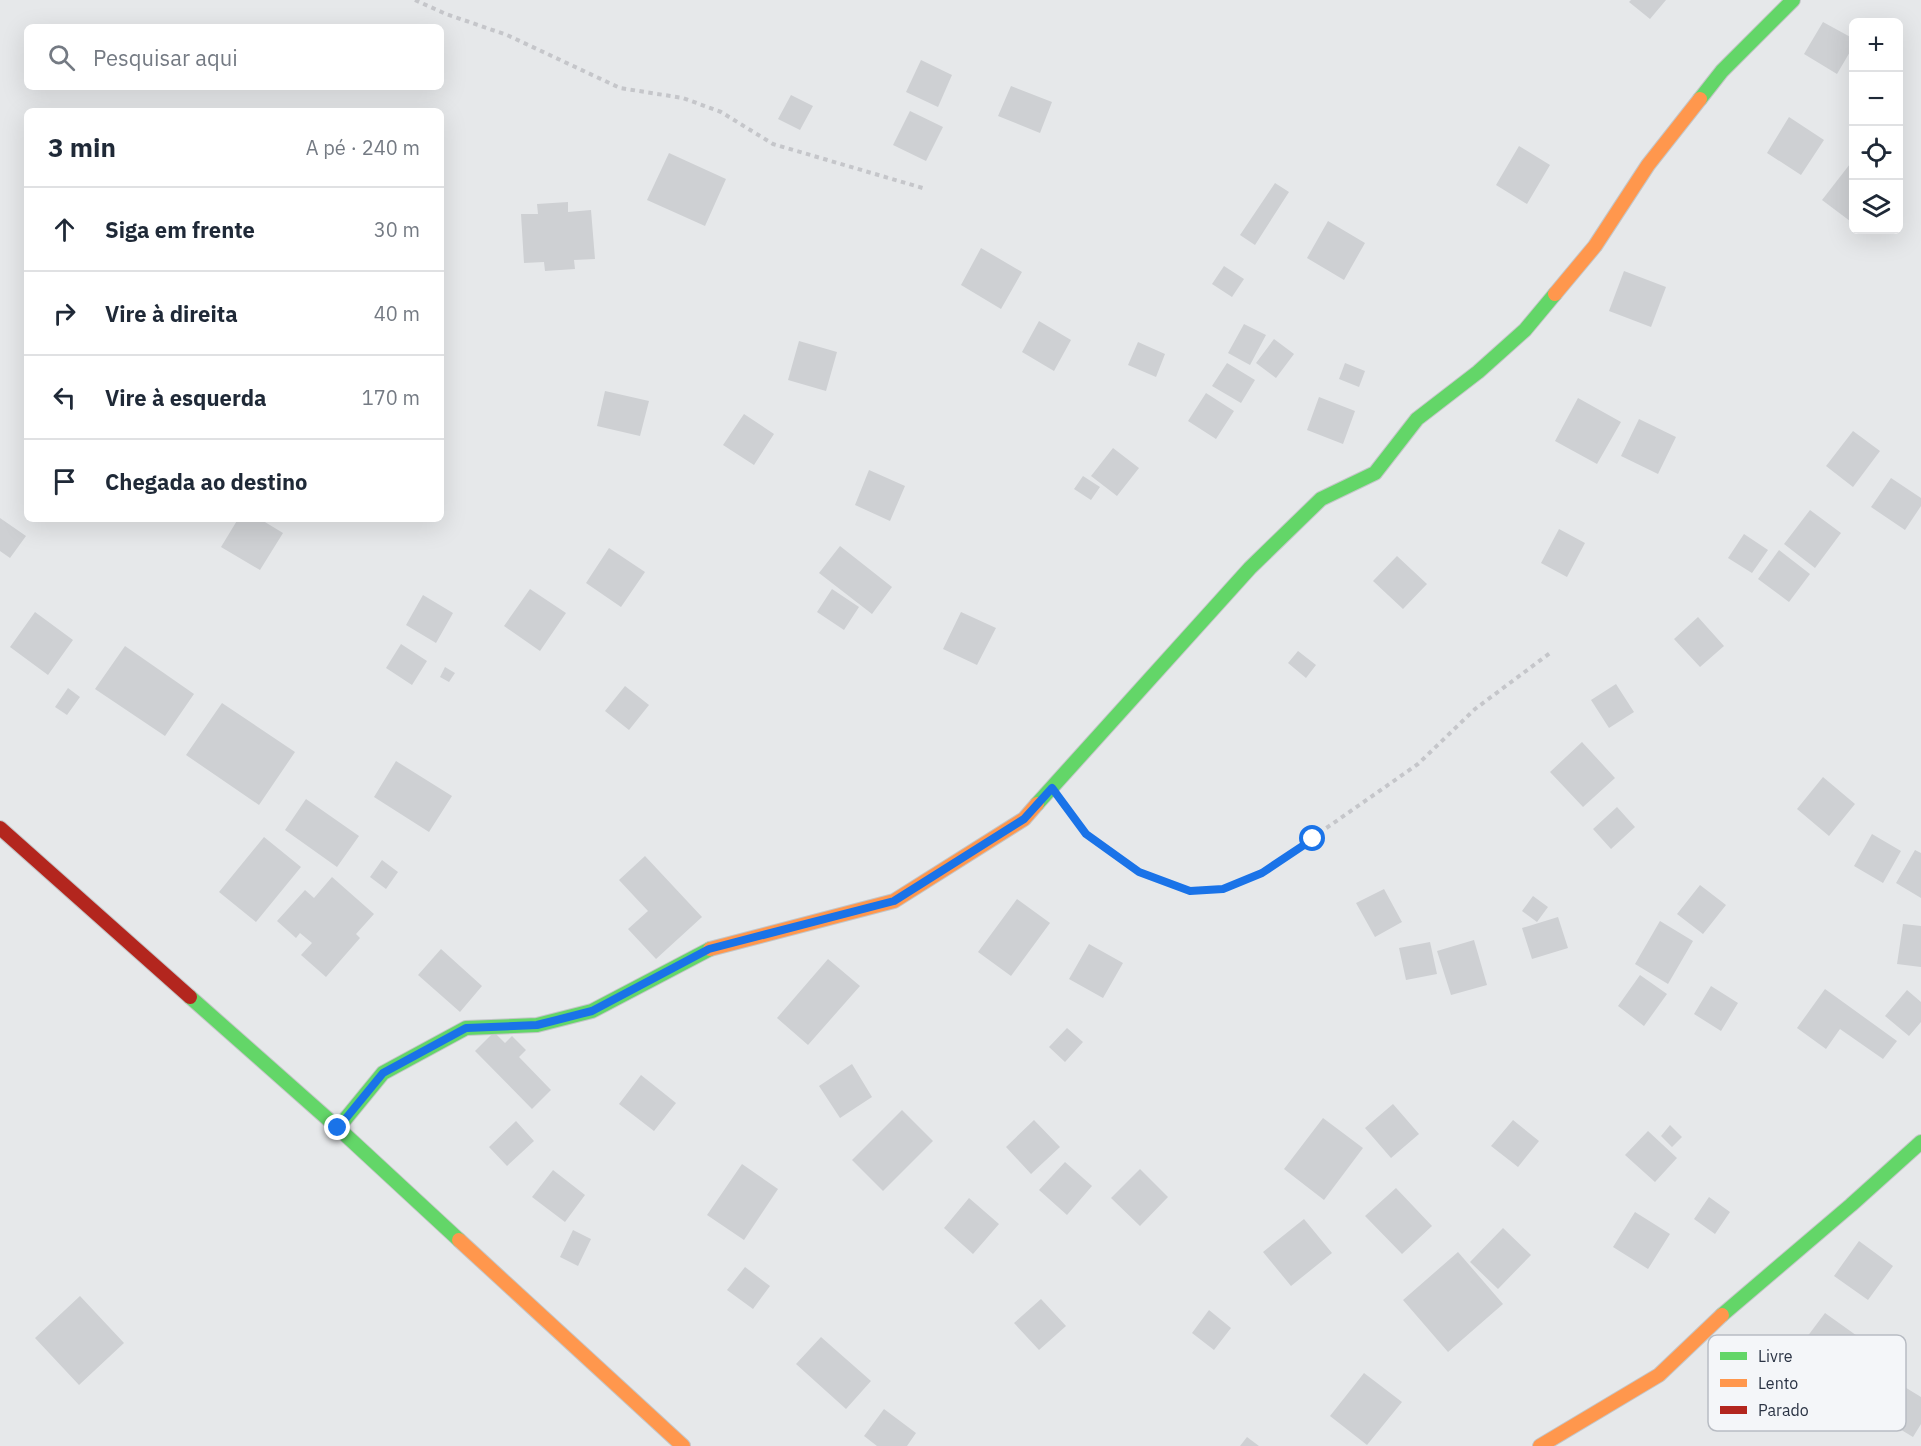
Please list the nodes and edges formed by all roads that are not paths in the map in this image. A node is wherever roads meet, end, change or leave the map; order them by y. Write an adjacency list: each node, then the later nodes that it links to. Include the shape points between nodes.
1 (1793, 0): 3 (street, via 1722,71 1648,165 1595,246 1525,330 1417,420 1375,473 1321,499 1250,568 1024,819 894,901 709,949 592,1011 537,1025 466,1028 383,1073)
2 (0, 828): 3 (street)
3 (338, 1128): 5 (street)
4 (1921, 1142): 6 (street, via 1707,1328 1659,1375)
5 (683, 1446)
6 (1540, 1446)

